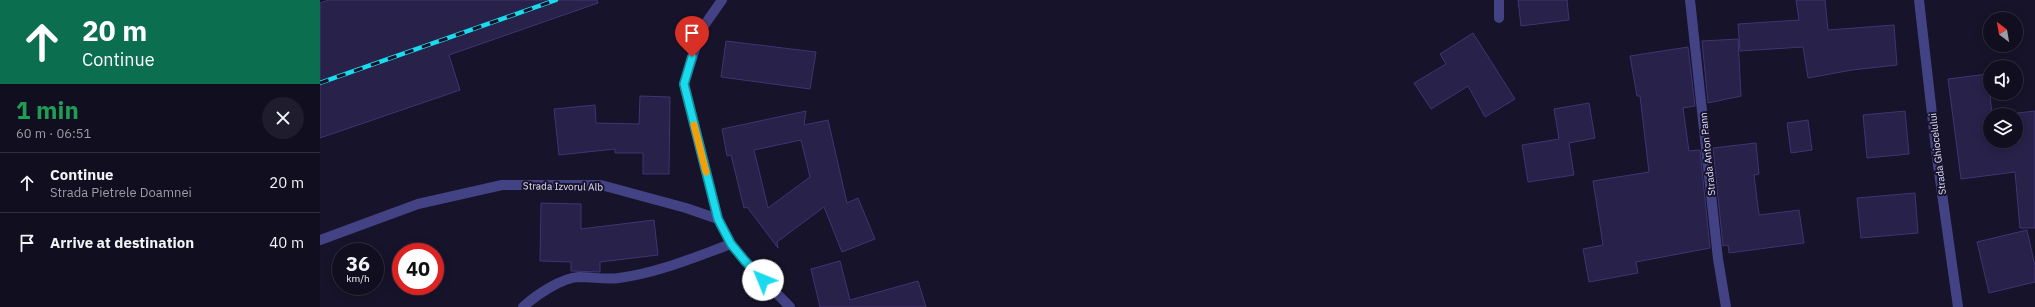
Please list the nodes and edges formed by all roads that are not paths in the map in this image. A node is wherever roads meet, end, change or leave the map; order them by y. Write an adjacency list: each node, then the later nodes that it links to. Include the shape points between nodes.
1 (722, 0): 6 (street, via 701,30 684,84)
2 (1499, 0): 5 (street)
3 (1690, 0): 11 (street, Strada Anton Pann, via 1718,259)
4 (1919, 0): 12 (street, Strada Ghiocelului, via 1937,158)
5 (1499, 18)
6 (718, 219): 7 (street, Strada Izvorul Alb, via 602,185 502,185 418,204); 8 (street)
7 (320, 240)
8 (731, 244): 9 (street, via 670,266 618,278 578,277 536,296); 10 (street)
9 (523, 307)
10 (790, 307)
11 (1726, 307)
12 (1958, 307)

